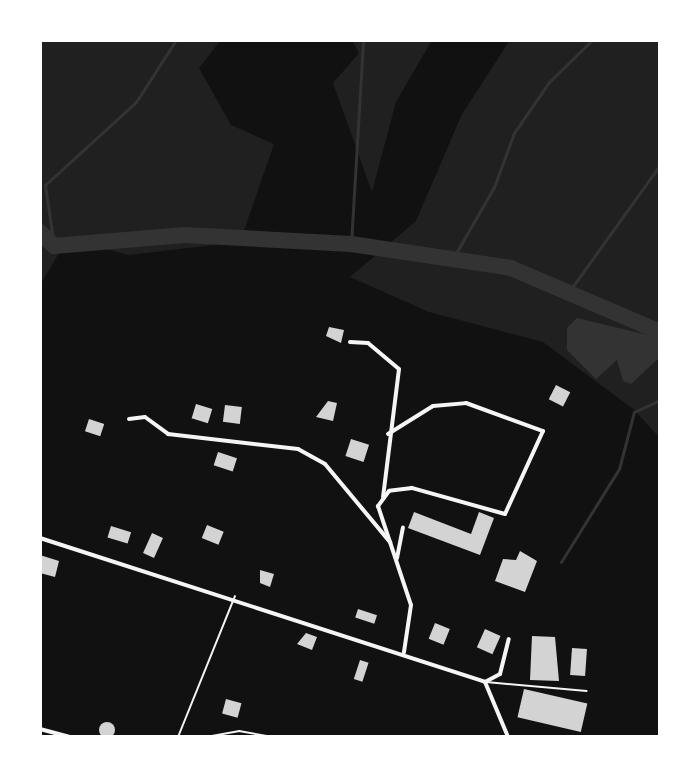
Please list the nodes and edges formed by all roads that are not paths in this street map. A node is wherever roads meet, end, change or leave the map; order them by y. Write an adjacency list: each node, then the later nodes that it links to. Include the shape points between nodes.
1 (350, 342): 3 (street, via 368,343 399,369)
2 (129, 419): 7 (street, via 145,417 168,434 298,449 325,464)
3 (388, 434): 4 (street); 4 (street, via 433,406 466,403 543,431 505,514 412,488)
4 (383, 499): 7 (street)
5 (403, 528): 8 (street)
6 (40, 538): 9 (street)
7 (391, 544): 8 (street)
8 (397, 561): 11 (street, via 411,605)
9 (235, 596): 11 (street); 16 (lane)
10 (509, 639): 12 (street, via 500,674)
11 (404, 652): 12 (street)
12 (485, 682): 13 (lane); 17 (street)
13 (587, 691)
14 (40, 729): 15 (street)
15 (69, 737)
16 (178, 737)
17 (508, 737)

